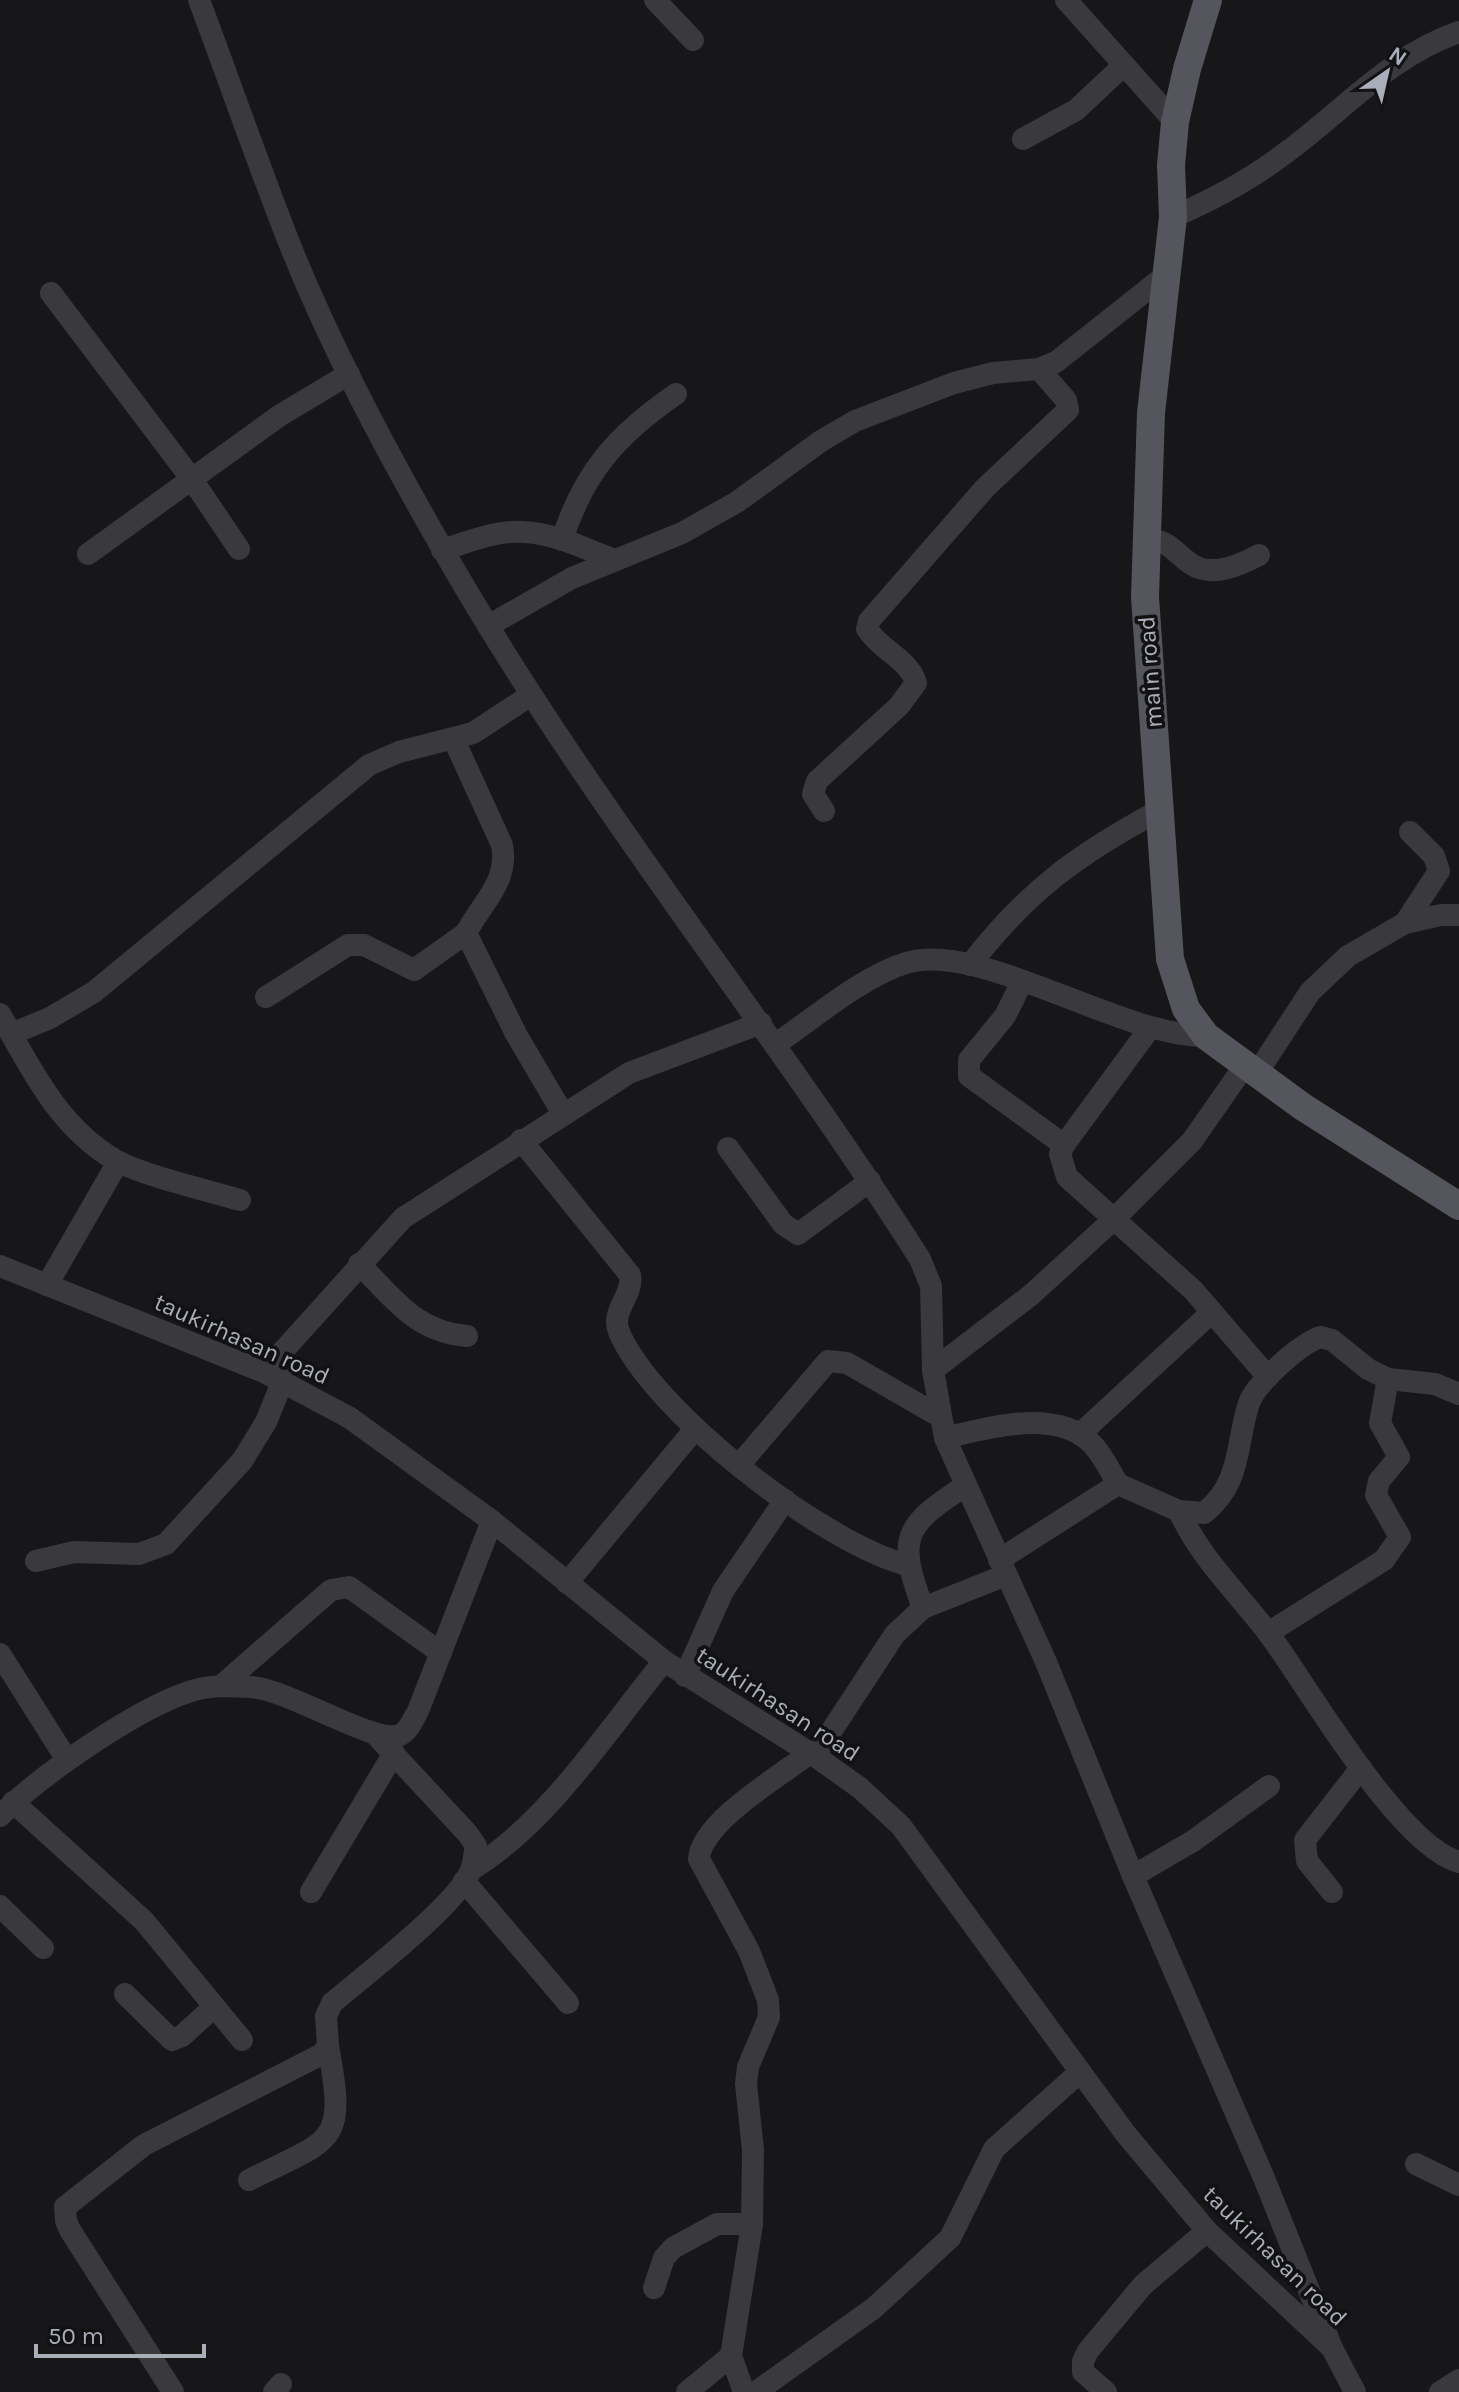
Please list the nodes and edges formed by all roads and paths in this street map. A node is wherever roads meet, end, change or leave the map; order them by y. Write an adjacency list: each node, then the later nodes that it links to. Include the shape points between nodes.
1 (199, 0): 14 (street, via 289,243)
2 (655, 0): 6 (street)
3 (1066, 0): 7 (street)
4 (1208, 0): 8 (main road, main road)
5 (1459, 32): 10 (street, via 1392,65 1284,155 1219,196)
6 (693, 40)
7 (1124, 65): 8 (street); 9 (street, via 1076,110)
8 (1175, 122): 10 (main road, main road)
9 (1023, 139)
10 (1173, 217): 11 (main road, main road)
11 (1167, 274): 13 (street, via 1056,362); 17 (main road, main road, via 1151,413)
12 (51, 293): 16 (street)
13 (1039, 369): 23 (street, via 954,383 855,421 737,502 682,533); 28 (street, via 1066,400 1068,410 985,488 869,621 873,638 913,673 916,683 899,706 817,781 813,794)
14 (349, 374): 16 (street); 20 (street)
15 (676, 394): 18 (street, via 622,434 603,456 572,509)
16 (191, 478): 19 (street); 21 (street)
17 (1147, 538): 22 (street, via 1173,545 1192,565 1211,570 1237,567); 27 (main road, main road, via 1145,597)
18 (562, 540): 20 (street, via 523,532); 23 (street)
19 (239, 549)
20 (442, 550): 24 (street)
21 (88, 554)
22 (1259, 555)
23 (614, 560): 24 (street)
24 (488, 626): 25 (street)
25 (531, 695): 26 (street); 37 (street)
26 (454, 740): 32 (street, via 502,845 505,863 493,893); 39 (street, via 399,752 369,765 94,992)
27 (1160, 810): 33 (street, via 1031,893); 40 (main road, main road, via 1170,959 1186,1009)
28 (824, 811)
29 (1410, 832): 31 (street, via 1434,856 1439,871)
30 (1459, 915): 31 (street)
31 (1405, 923): 42 (street, via 1327,973)
32 (466, 933): 35 (street, via 414,970 364,945 348,945); 43 (street)
33 (970, 965): 34 (street); 41 (street, via 926,959 904,963)
34 (1022, 982): 38 (street); 45 (street, via 1005,1016 969,1060 969,1076)
35 (266, 997)
36 (0, 1014): 39 (street)
37 (761, 1023): 41 (street); 43 (street, via 629,1073)
38 (1150, 1028): 40 (street); 45 (street)
39 (11, 1034): 47 (street, via 75,1130)
40 (1206, 1036): 42 (main road, main road)
41 (776, 1044): 48 (street)
42 (1251, 1069): 50 (main road, main road); 51 (street, via 1192,1141)
43 (563, 1114): 44 (street)
44 (521, 1140): 52 (street, via 403,1218); 63 (street, via 630,1275 633,1286 617,1315 617,1329 646,1377)
45 (1064, 1145): 51 (street, via 1060,1154 1067,1177)
46 (728, 1148): 48 (street, via 783,1224 798,1234)
47 (118, 1162): 49 (street); 54 (street)
48 (870, 1181): 57 (street, via 920,1259 931,1286)
49 (240, 1200)
50 (1459, 1206)
51 (1113, 1220): 55 (street); 57 (street, via 1031,1295)
52 (359, 1264): 56 (street, via 421,1324 439,1333); 58 (street)
53 (0, 1266): 54 (street, taukirhasan road)
54 (47, 1285): 58 (street, taukirhasan road)
55 (1212, 1312): 59 (street); 64 (street)
56 (467, 1336)
57 (933, 1370): 62 (street)
58 (274, 1376): 71 (street, taukirhasan road, via 350,1418); 72 (street, via 266,1422 242,1461 166,1544 139,1554 74,1552)
59 (1268, 1377): 60 (street, via 1320,1337); 70 (street, via 1248,1403 1241,1451 1218,1502 1204,1513)
60 (1388, 1379): 61 (street, via 1435,1384); 77 (street, via 1380,1423 1399,1457 1379,1481 1376,1495 1400,1537 1384,1560)
61 (1459, 1394)
62 (939, 1416): 65 (street); 66 (street, via 847,1363 828,1361)
63 (695, 1429): 66 (street); 75 (street)
64 (1080, 1434): 65 (street, via 1055,1424 992,1427); 67 (street)
65 (945, 1438): 68 (street)
66 (740, 1464): 69 (street)
67 (1118, 1484): 70 (street); 74 (street)
68 (965, 1486): 73 (street, via 915,1526); 74 (street)
69 (785, 1500): 73 (street, via 846,1540); 81 (street, via 723,1591)
70 (1179, 1511): 77 (street, via 1191,1539)
71 (492, 1521): 75 (street, taukirhasan road); 78 (street)
72 (36, 1561)
73 (907, 1565): 76 (street)
74 (1003, 1568): 76 (street); 92 (street)
75 (567, 1583): 80 (street, taukirhasan road)
76 (923, 1608): 85 (street, via 895,1634)
77 (1268, 1633): 87 (street)
78 (441, 1653): 82 (street, via 349,1587 331,1590); 83 (street, via 407,1729 399,1735)
79 (0, 1654): 86 (street)
80 (664, 1661): 81 (street, taukirhasan road); 91 (street, via 531,1824)
81 (685, 1676): 85 (street, taukirhasan road)
82 (221, 1686): 83 (street, via 263,1688); 86 (street, via 194,1690 156,1706)
83 (376, 1735): 84 (street)
84 (394, 1753): 91 (street, via 476,1846); 93 (street)
85 (813, 1755): 102 (street, taukirhasan road, via 901,1826); 106 (street, via 718,1823 700,1845 699,1859 749,1951 768,2000 769,2017 746,2084 753,2150)
86 (67, 1760): 89 (street)
87 (1361, 1768): 90 (street, via 1385,1802 1436,1851); 94 (street, via 1305,1840 1307,1861)
88 (1269, 1786): 92 (street)
89 (7, 1809): 99 (street, via 144,1921)
90 (1459, 1862)
91 (468, 1876): 98 (street); 101 (street, via 425,1924 332,2003 326,2016)
92 (1133, 1876): 109 (street)
93 (311, 1892)
94 (1332, 1892)
95 (0, 1906): 96 (street)
96 (43, 1948)
97 (125, 1994): 99 (street, via 172,2040)
98 (568, 2003)
99 (214, 2007): 100 (street)
100 (242, 2040)
101 (328, 2046): 104 (street, via 338,2103 334,2127 313,2149); 111 (street, via 322,2054 144,2145 65,2207 70,2230)
102 (1080, 2072): 107 (street, taukirhasan road); 114 (street, via 994,2149 950,2238 874,2308)
103 (1416, 2164): 105 (street)
104 (249, 2180)
105 (1459, 2185)
106 (752, 2224): 108 (street, via 717,2224 673,2248); 110 (street)
107 (1207, 2231): 109 (street, taukirhasan road); 115 (street, via 1143,2285 1088,2351 1083,2372)
108 (654, 2288)
109 (1332, 2348): 116 (street, taukirhasan road)
110 (731, 2356): 112 (street); 113 (street)
111 (173, 2392)
112 (687, 2392)
113 (744, 2392)
114 (756, 2392)
115 (1106, 2392)
116 (1355, 2392)

